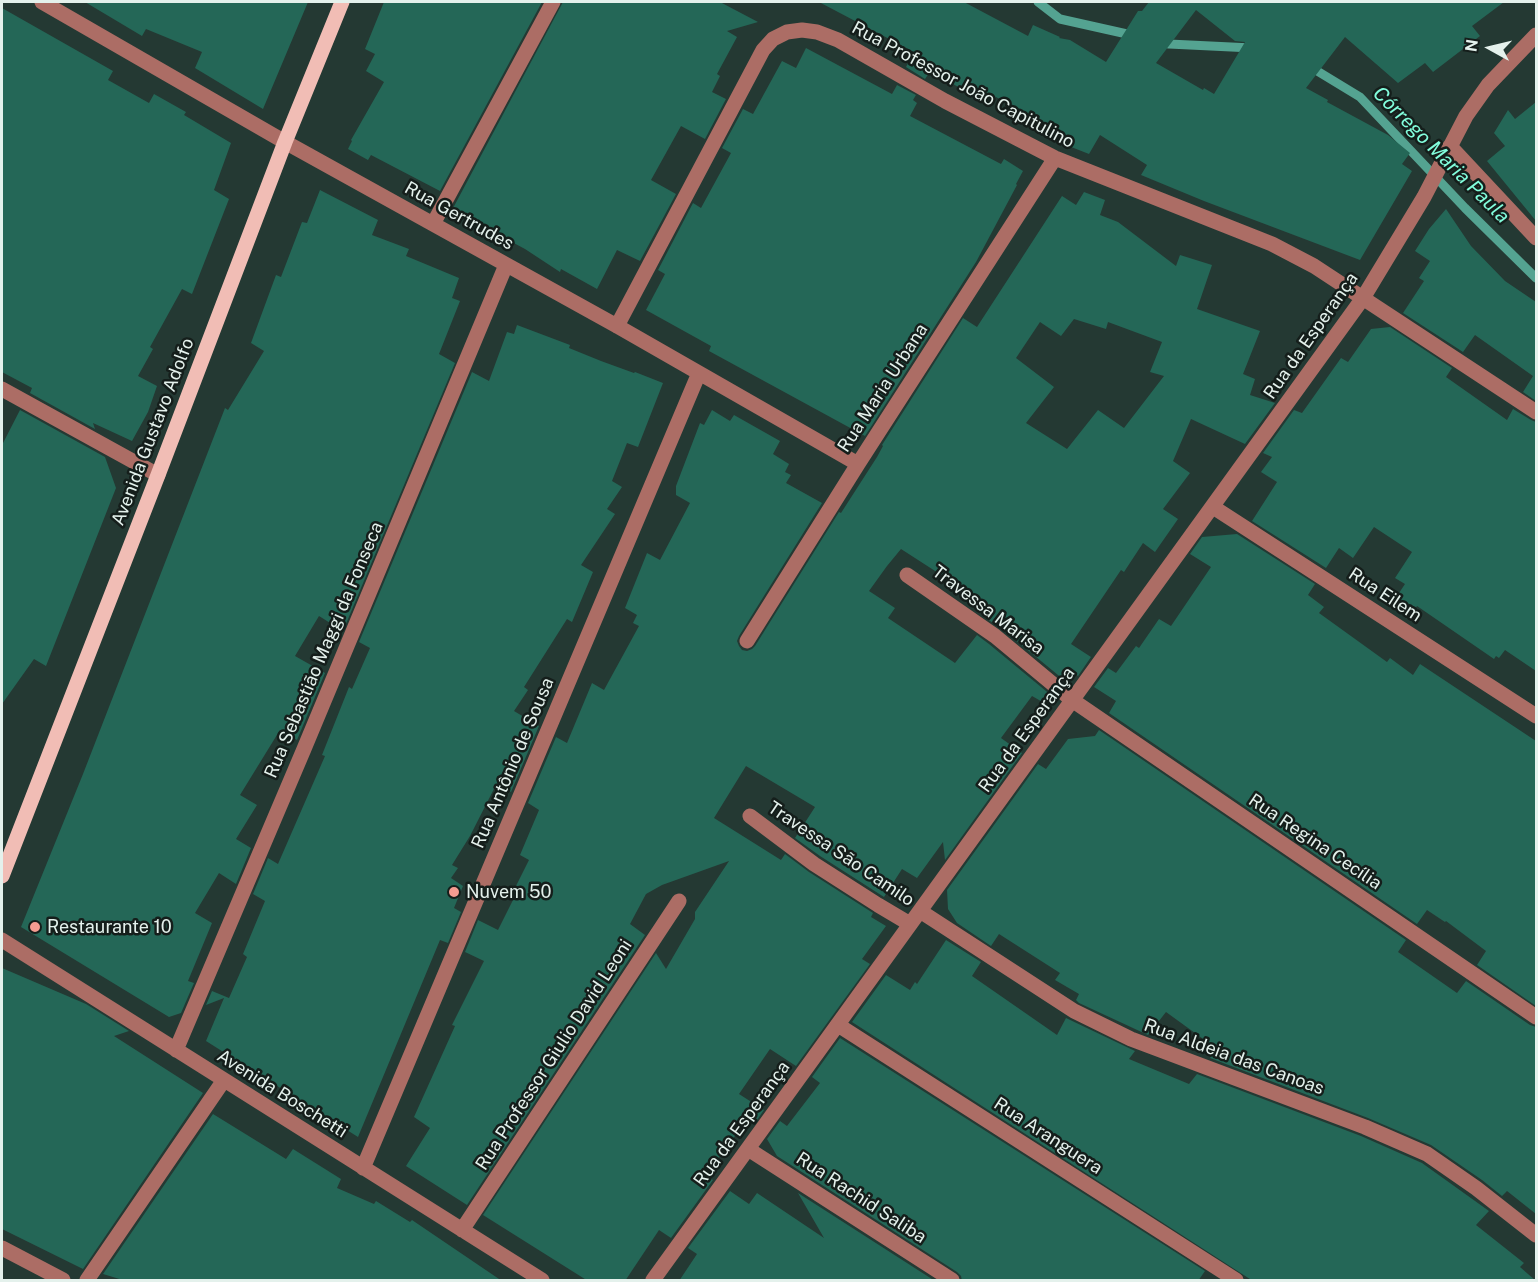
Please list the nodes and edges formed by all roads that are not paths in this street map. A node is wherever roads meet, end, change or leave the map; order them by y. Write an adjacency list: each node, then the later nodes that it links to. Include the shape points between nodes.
1 (42, 2): 4 (street, Rua Gertrudes)
2 (342, 2): 6 (main road, Avenida Gustavo Adolfo)
3 (553, 2): 9 (street)
4 (58, 6): 6 (street, Rua Gertrudes)
5 (1536, 35): 7 (street, Rua da Esperança, via 1488,85)
6 (285, 142): 9 (street, Rua Gertrudes); 18 (main road, Avenida Gustavo Adolfo)
7 (1447, 152): 10 (street); 12 (street, Rua da Esperança)
8 (1054, 158): 12 (street, Rua Professor João Capitulino, via 1272,244); 13 (street, Rua Professor João Capitulino, via 838,40 817,32 787,32 763,50); 17 (street, Rua Maria Urbana)
9 (433, 224): 11 (street, Rua Gertrudes)
10 (1536, 238)
11 (506, 265): 13 (street, Rua Gertrudes); 31 (street, Rua Sebastião Maggi da Fonseca)
12 (1363, 298): 16 (street, Rua Professor João Capitulino); 19 (street, Rua da Esperança)
13 (617, 326): 14 (street, Rua Gertrudes)
14 (699, 373): 17 (street, Rua Gertrudes); 34 (street, Rua Antônio de Sousa)
15 (2, 389): 18 (street)
16 (1536, 412)
17 (858, 464): 21 (street, Rua Maria Urbana)
18 (158, 475): 25 (main road, Avenida Gustavo Adolfo)
19 (1213, 507): 22 (street, Rua da Esperança); 23 (street, Rua Eilem)
20 (907, 575): 22 (street, Travessa Marisa, via 995,636)
21 (747, 641)
22 (1072, 700): 27 (street, Rua da Esperança); 29 (street, Rua Regina Cecília)
23 (1536, 716)
24 (750, 816): 27 (street, Travessa São Camilo, via 878,905)
25 (2, 876)
26 (679, 901): 35 (street, Rua Professor Giulio David Leoni)
27 (915, 917): 30 (street, Rua da Esperança); 36 (street, Rua Aldeia das Canoas, via 1074,1011 1131,1039 1427,1154)
28 (2, 940): 31 (street, Avenida Boschetti)
29 (1536, 1017)
30 (838, 1025): 33 (street, Rua da Esperança); 43 (street, Rua Aranguera)
31 (176, 1050): 32 (street, Avenida Boschetti)
32 (224, 1080): 34 (street, Avenida Boschetti); 39 (street)
33 (748, 1149): 41 (street, Rua da Esperança); 42 (street, Rua Rachid Saliba)
34 (363, 1168): 35 (street, Avenida Boschetti)
35 (462, 1230): 40 (street, Avenida Boschetti)
36 (1536, 1235)
37 (2, 1248): 38 (street)
38 (63, 1281)
39 (87, 1281)
40 (542, 1281)
41 (653, 1281)
42 (952, 1281)
43 (1236, 1281)

